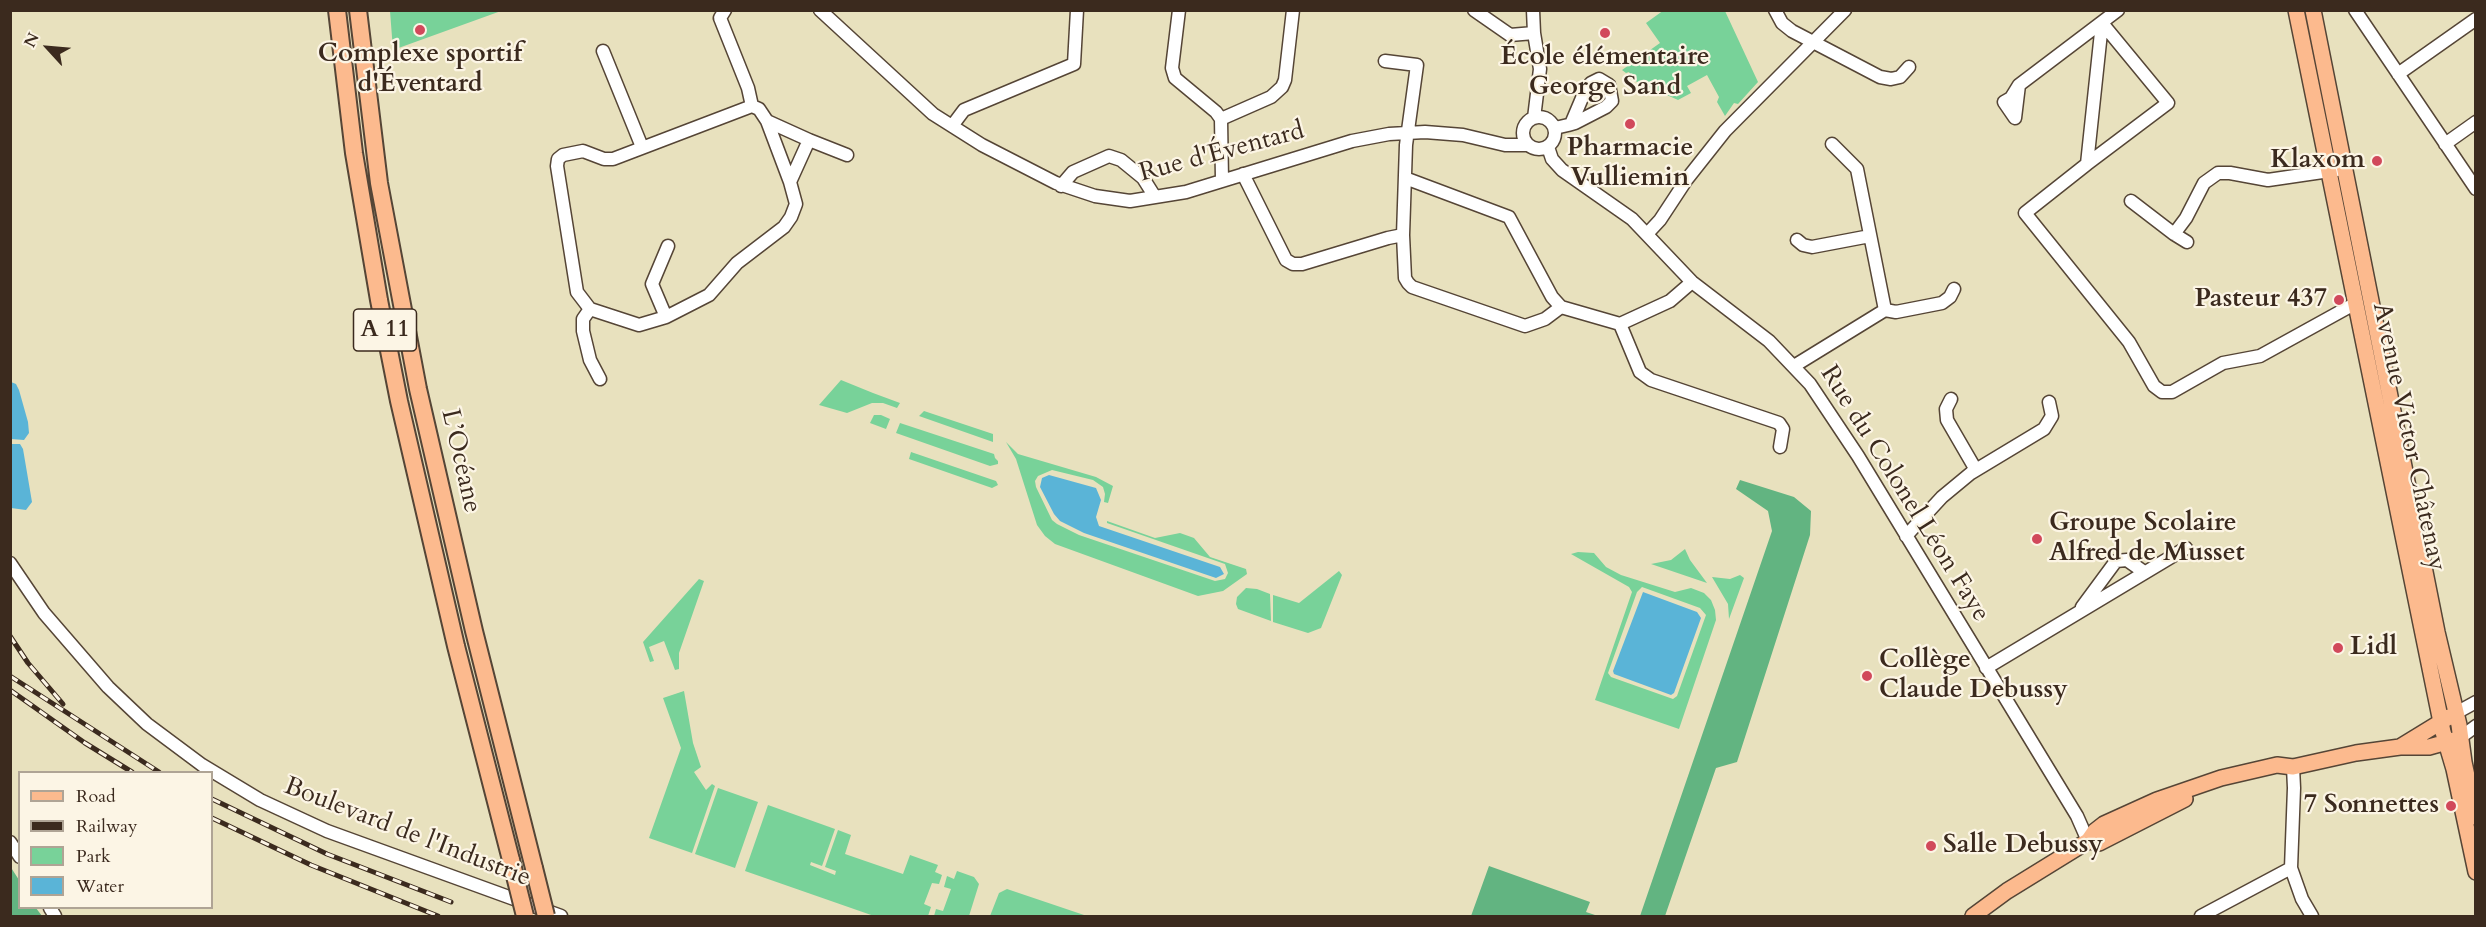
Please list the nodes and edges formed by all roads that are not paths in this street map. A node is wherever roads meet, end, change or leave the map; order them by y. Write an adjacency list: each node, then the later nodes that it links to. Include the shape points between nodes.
1 (337, 10): 93 (highway, L’Océane / A 11, bridge, via 354,153 379,300 417,483)
2 (358, 10): 94 (highway, L’Océane / A 11, bridge, via 379,183 426,429)
3 (725, 10): 25 (street, via 720,18)
4 (1077, 10): 31 (street, via 1074,64 964,110)
5 (1179, 10): 27 (street, via 1174,78)
6 (1293, 10): 27 (street, via 1282,87 1271,97)
7 (1474, 10): 18 (street, via 1510,35)
8 (1533, 10): 18 (street)
9 (1775, 10): 19 (street, via 1786,28)
10 (1845, 10): 19 (street)
11 (2118, 10): 17 (street)
12 (2296, 10): 42 (main road, Avenue Victor Châtenay)
13 (2313, 10): 42 (main road, Avenue Victor Châtenay)
14 (2355, 10): 23 (street)
15 (823, 11): 31 (street, Rue d'Éventard, via 918,101)
16 (2475, 19): 23 (street)
17 (2102, 23): 24 (street); 41 (street); 41 (street, via 2168,103)
18 (1534, 33): 26 (street, via 1540,69)
19 (1812, 43): 22 (street, via 1886,79 1900,77); 51 (street, via 1725,131)
20 (603, 51): 38 (street)
21 (1385, 61): 33 (street, via 1417,65)
22 (1909, 67)
23 (2398, 74): 37 (street)
24 (2019, 85)
25 (752, 106): 28 (street); 38 (street)
26 (1534, 117): 32 (street, via 1546,118); 35 (street, via 1525,125)
27 (1221, 119): 45 (street)
28 (767, 121): 34 (street); 46 (street)
29 (2475, 122): 37 (street)
30 (1571, 124): 32 (street)
31 (952, 126): 47 (street, Rue d'Éventard)
32 (1555, 128): 39 (street)
33 (1408, 133): 35 (street, Rue d'Éventard, via 1463,135 1505,145); 43 (street, Rue d'Éventard, via 1352,141); 44 (street)
34 (809, 140): 40 (street); 46 (street)
35 (1521, 142): 39 (street, via 1536,149)
36 (1832, 144): 54 (street, via 1857,170)
37 (2445, 144): 48 (street)
38 (642, 147): 63 (street, via 613,159 583,151 558,159 577,292)
39 (1548, 147): 51 (street, Rue du Colonel Léon Faye, via 1554,161 1567,174)
40 (847, 155)
41 (2087, 164): 61 (street, via 2025,213 2129,342 2154,386 2162,392 2172,392 2223,363 2260,356)
42 (2335, 170): 52 (street, via 2268,180 2218,173 2204,183); 58 (main road, Avenue Victor Châtenay)
43 (1243, 174): 45 (street, Rue d'Éventard); 53 (street, via 1286,260 1293,264)
44 (1405, 178): 53 (street); 62 (street, via 1509,217)
45 (1222, 180): 49 (street, Rue d'Éventard)
46 (790, 182): 65 (street, via 796,204 784,227 737,263 709,295)
47 (1061, 186): 49 (street, Rue d'Éventard, via 1130,201); 49 (street, via 1073,172 1109,156 1121,160 1143,178)
48 (2475, 189)
49 (1155, 197)
50 (2131, 201): 52 (street)
51 (1647, 234): 59 (street, Rue du Colonel Léon Faye)
52 (2174, 234): 56 (street)
53 (1403, 235): 62 (street, via 1405,278 1412,287 1526,326)
54 (1870, 236): 55 (street, via 1812,247); 64 (street)
55 (1797, 240)
56 (2187, 242)
57 (668, 246): 65 (street, via 652,284)
58 (2352, 251): 61 (main road, Avenue Victor Châtenay); 80 (main road, Avenue Victor Châtenay)
59 (1692, 282): 66 (street, via 1670,301); 67 (street, Rue du Colonel Léon Faye, via 1743,318)
60 (1954, 289): 64 (street, via 1942,303 1896,312)
61 (2356, 303): 81 (main road, Avenue Victor Châtenay)
62 (1561, 307): 66 (street)
63 (590, 309): 65 (street, via 639,325); 68 (street, via 583,320 583,331 590,360)
64 (1885, 310): 67 (street)
65 (666, 317)
66 (1620, 324): 71 (street, via 1641,372 1651,380 1779,423 1783,429)
67 (1794, 366): 73 (street, Rue du Colonel Léon Faye, via 1820,398)
68 (600, 379)
69 (1951, 399): 72 (street, via 1946,409 1947,420)
70 (2049, 402): 72 (street, via 2052,416 2044,429)
71 (1780, 447)
72 (1976, 470): 73 (street, via 1942,497)
73 (1906, 536): 78 (street, Rue du Colonel Léon Faye)
74 (2186, 548): 76 (street)
75 (10, 563): 87 (street, Boulevard de l'Industrie, via 44,613 108,687 147,724)
76 (2144, 572): 77 (street); 77 (street, via 2127,560 2116,561)
77 (2080, 610): 78 (street)
78 (1986, 668): 90 (street, Rue du Colonel Léon Faye, via 2077,816)
79 (2475, 702): 80 (street)
80 (2456, 713): 81 (main road); 83 (main road, Avenue Victor Châtenay)
81 (2441, 722): 84 (main road, Avenue Victor Châtenay); 85 (main road)
82 (2475, 726): 83 (street)
83 (2461, 736): 84 (main road); 89 (main road, Avenue Victor Châtenay)
84 (2446, 743): 85 (main road); 92 (main road, Avenue Victor Châtenay)
85 (2400, 747): 86 (main road)
86 (2293, 767): 90 (main road, via 2277,775 2256,777 2193,796 2098,843); 91 (street)
87 (210, 771)
88 (213, 773): 95 (street, Boulevard de l'Industrie, via 327,831)
89 (2475, 817)
90 (2088, 841): 96 (main road)
91 (2291, 868): 97 (street); 98 (street)
92 (2475, 872)
93 (525, 916)
94 (546, 916)
95 (561, 916)
96 (1973, 916)
97 (2201, 916)
98 (2312, 916)

